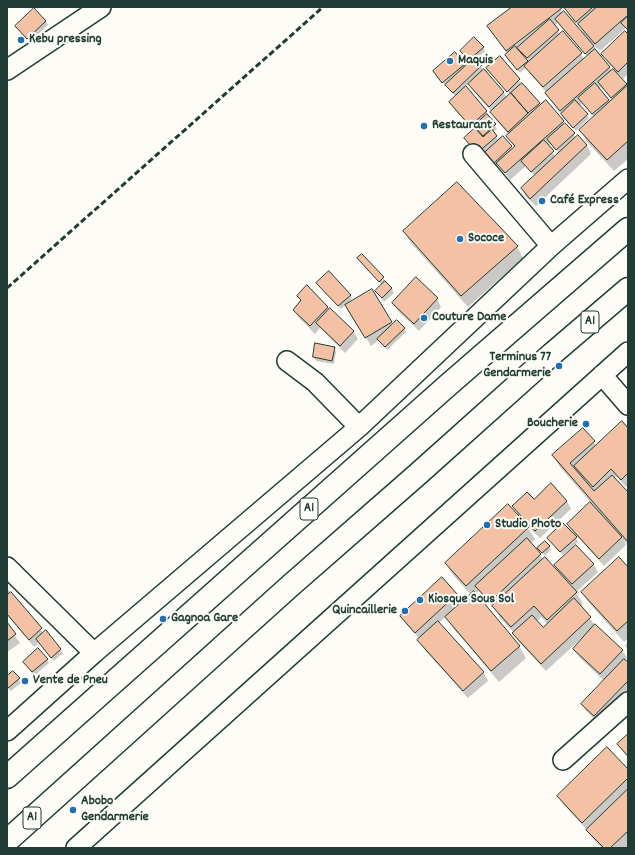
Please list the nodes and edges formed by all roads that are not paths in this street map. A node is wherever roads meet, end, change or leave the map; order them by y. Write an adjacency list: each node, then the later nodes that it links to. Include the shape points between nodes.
1 (101, 7): 2 (street)
2 (7, 70)
3 (473, 154): 6 (street)
4 (628, 178): 6 (street)
5 (628, 229): 18 (main road, A1, via 447,386)
6 (551, 246): 12 (street)
7 (628, 289): 19 (main road, A1, via 290,586)
8 (628, 352): 10 (street)
9 (287, 361): 12 (street, via 315,382)
10 (602, 375): 11 (street); 20 (street)
11 (628, 405)
12 (359, 427): 14 (street)
13 (7, 567): 14 (street)
14 (94, 653): 16 (street)
15 (628, 702): 17 (street)
16 (7, 731)
17 (563, 760)
18 (7, 777)
19 (7, 841)
20 (76, 848)

